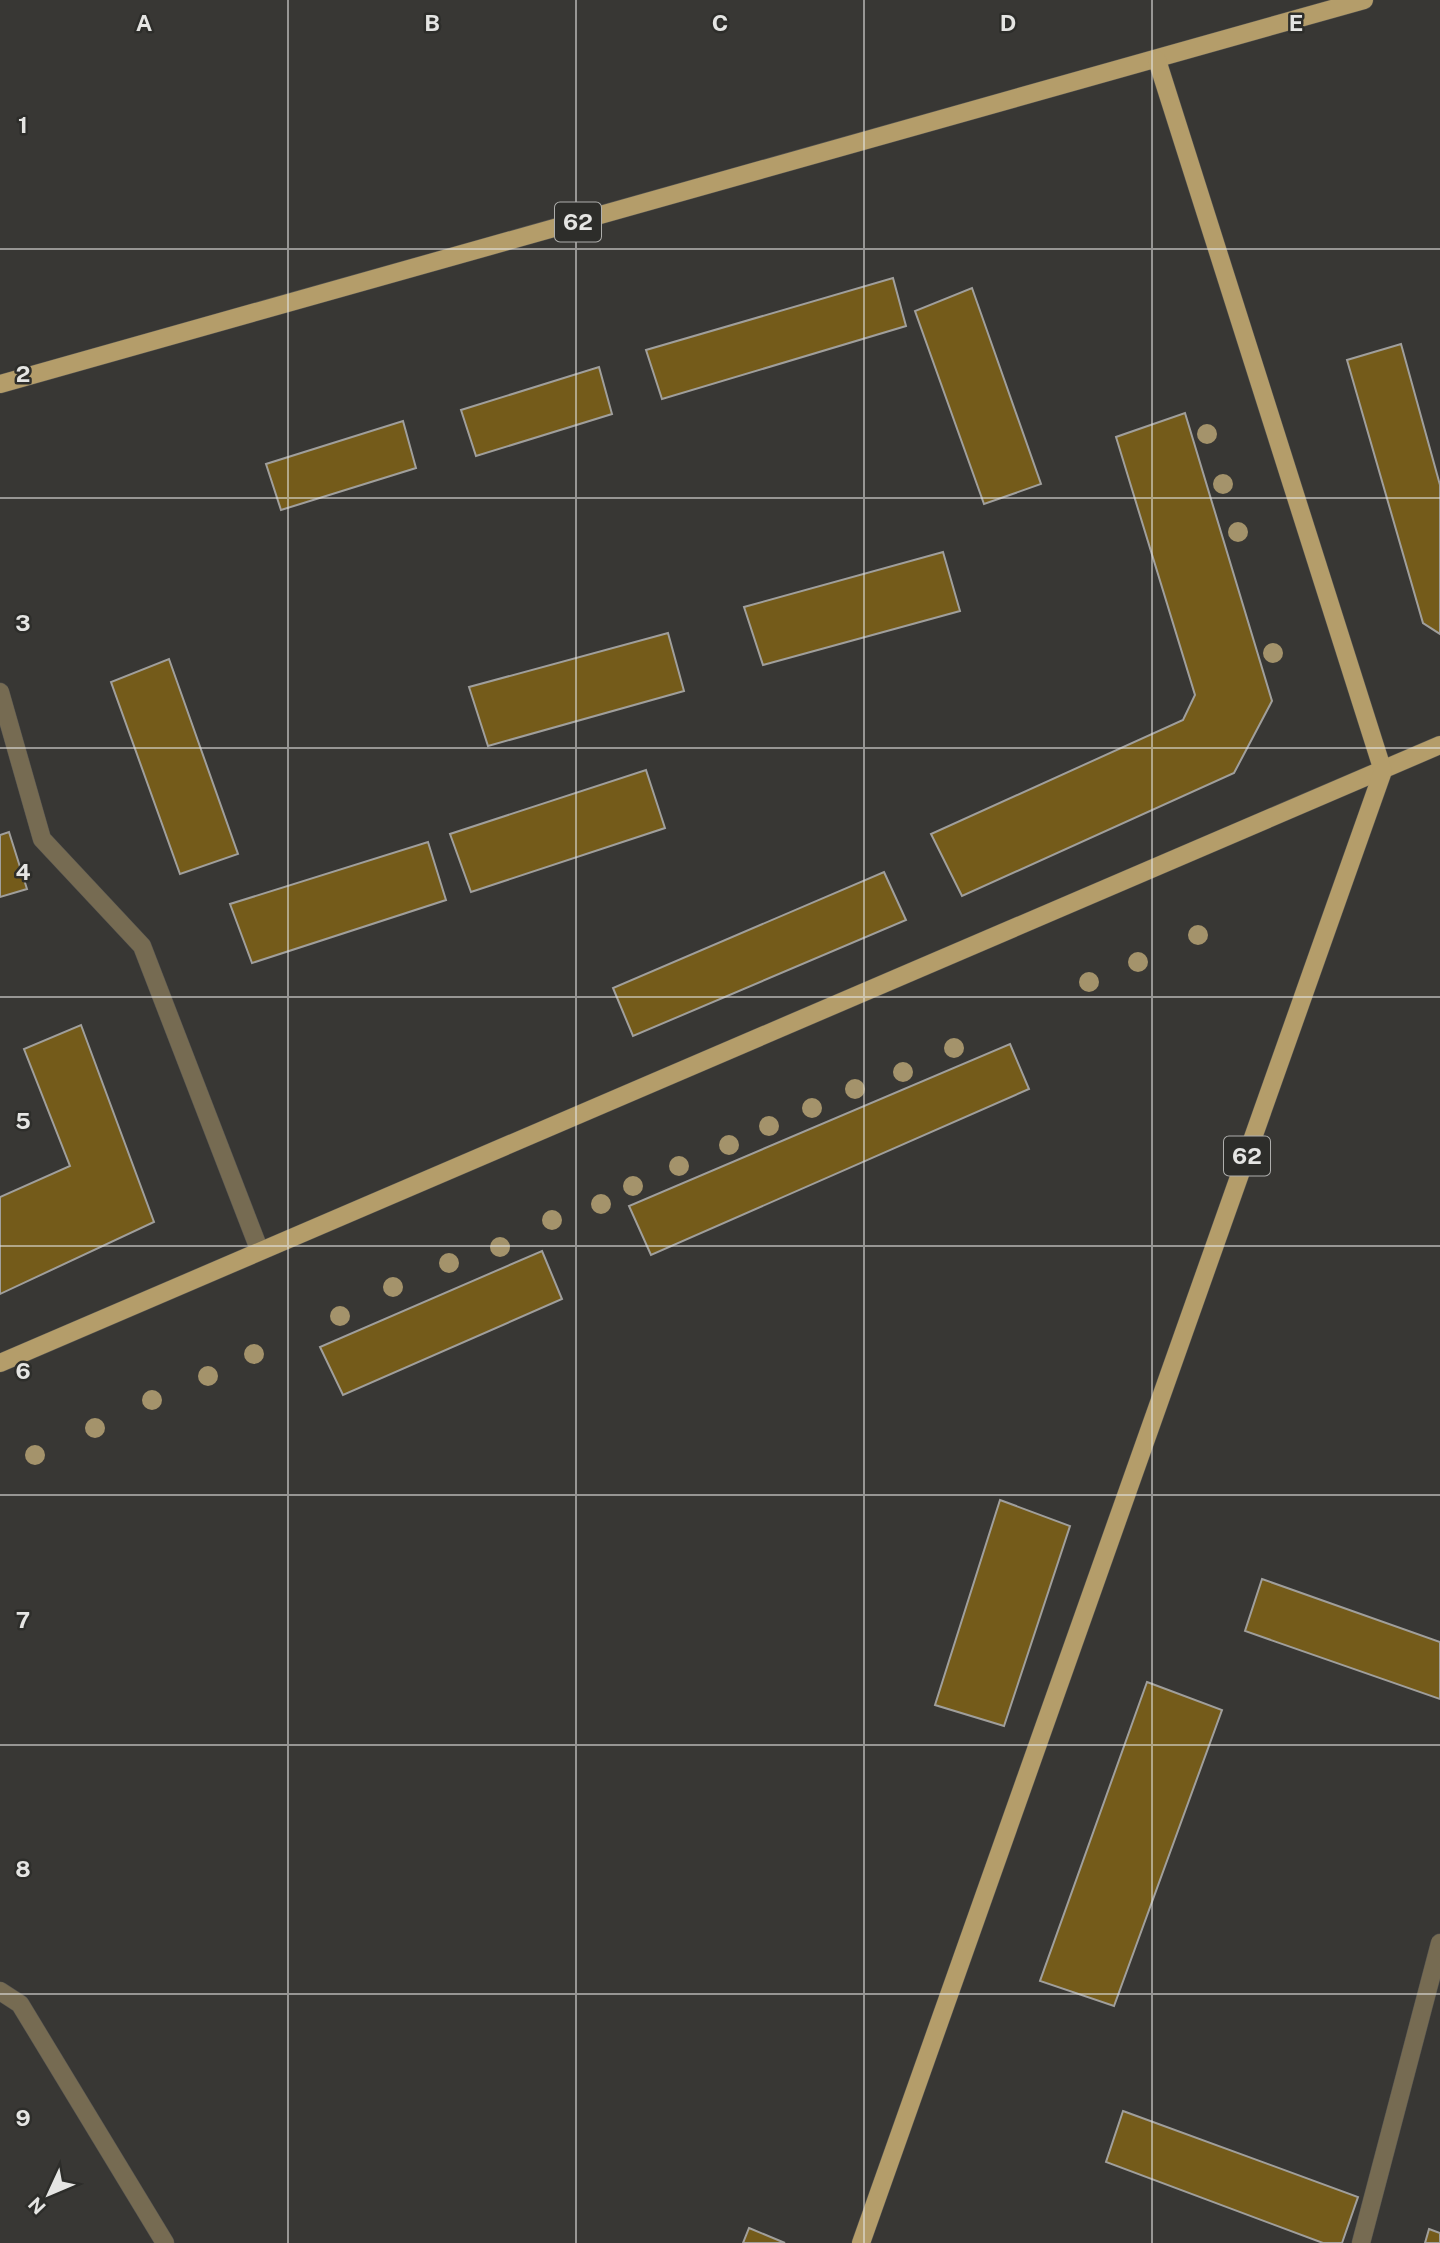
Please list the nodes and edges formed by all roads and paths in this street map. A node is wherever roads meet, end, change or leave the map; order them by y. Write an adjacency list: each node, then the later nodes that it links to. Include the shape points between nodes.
1 (1364, 0): 2 (main road)
2 (1157, 61): 3 (main road, 62); 6 (main road)
3 (0, 384)
4 (0, 692): 7 (street, via 42,839 142,946)
5 (1440, 745): 6 (main road)
6 (1384, 771): 7 (main road); 12 (main road, 62)
7 (259, 1249): 8 (main road)
8 (0, 1363)
9 (1440, 1943): 13 (street)
10 (0, 1991): 11 (street, via 20,2004)
11 (165, 2243)
12 (861, 2243)
13 (1361, 2243)

